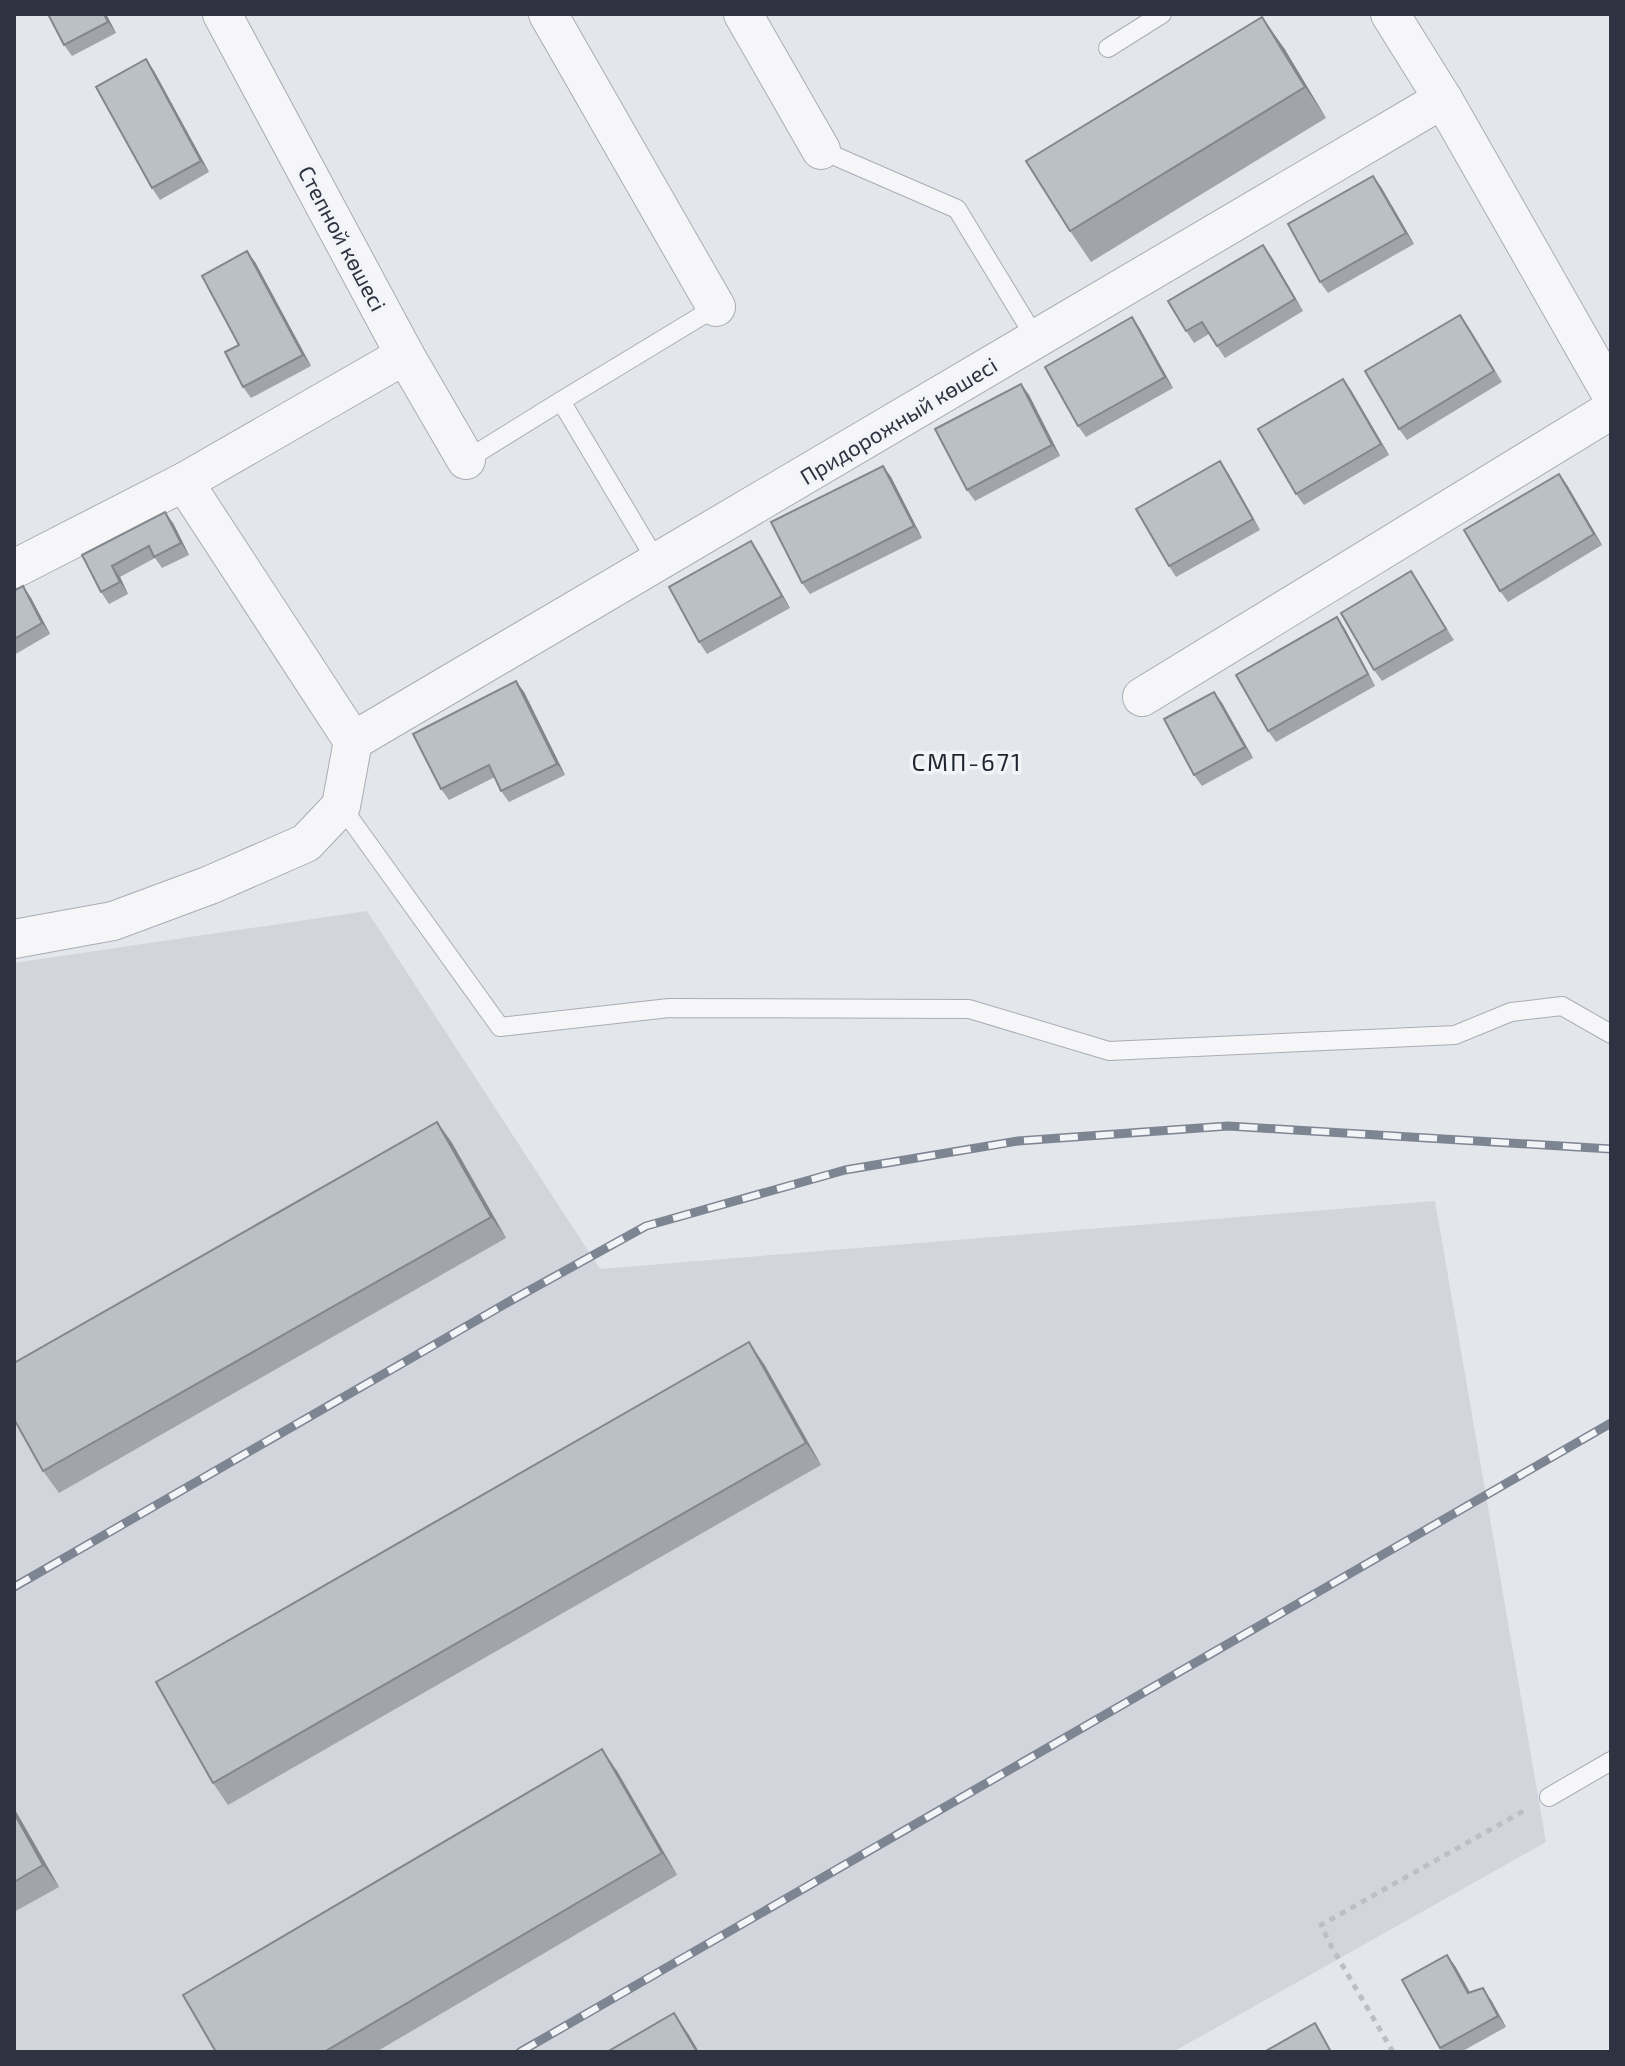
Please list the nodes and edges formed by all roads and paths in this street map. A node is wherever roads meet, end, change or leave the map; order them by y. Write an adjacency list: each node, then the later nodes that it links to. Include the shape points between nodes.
1 (222, 14): 11 (street, Степной көшесі)
2 (548, 14): 9 (street)
3 (743, 14): 8 (street)
4 (1162, 14): 6 (lane)
5 (1390, 14): 7 (street)
6 (1108, 48)
7 (1443, 99): 10 (street, Придорожный көшесі); 12 (street)
8 (821, 150): 10 (lane, via 957,209)
9 (716, 307): 13 (lane)
10 (1036, 339): 17 (street, Придорожный көшесі)
11 (405, 355): 15 (street, Степной көшесі); 16 (street)
12 (1611, 394)
13 (561, 401): 15 (lane); 17 (lane)
14 (1611, 410): 19 (street)
15 (466, 460)
16 (184, 482): 18 (street); 20 (street)
17 (657, 562): 20 (street, Придорожный көшесі)
18 (14, 569)
19 (1142, 697)
20 (353, 741): 21 (street)
21 (341, 806): 22 (street, via 306,843 210,885 113,921); 23 (lane, via 500,1027 669,1008 969,1009 1109,1051 1455,1035 1511,1012 1562,1006)
22 (14, 939)
23 (1611, 1034)
24 (1611, 1761): 25 (lane)
25 (1549, 1797): 26 (path, via 1321,1925)
26 (1393, 2052)

